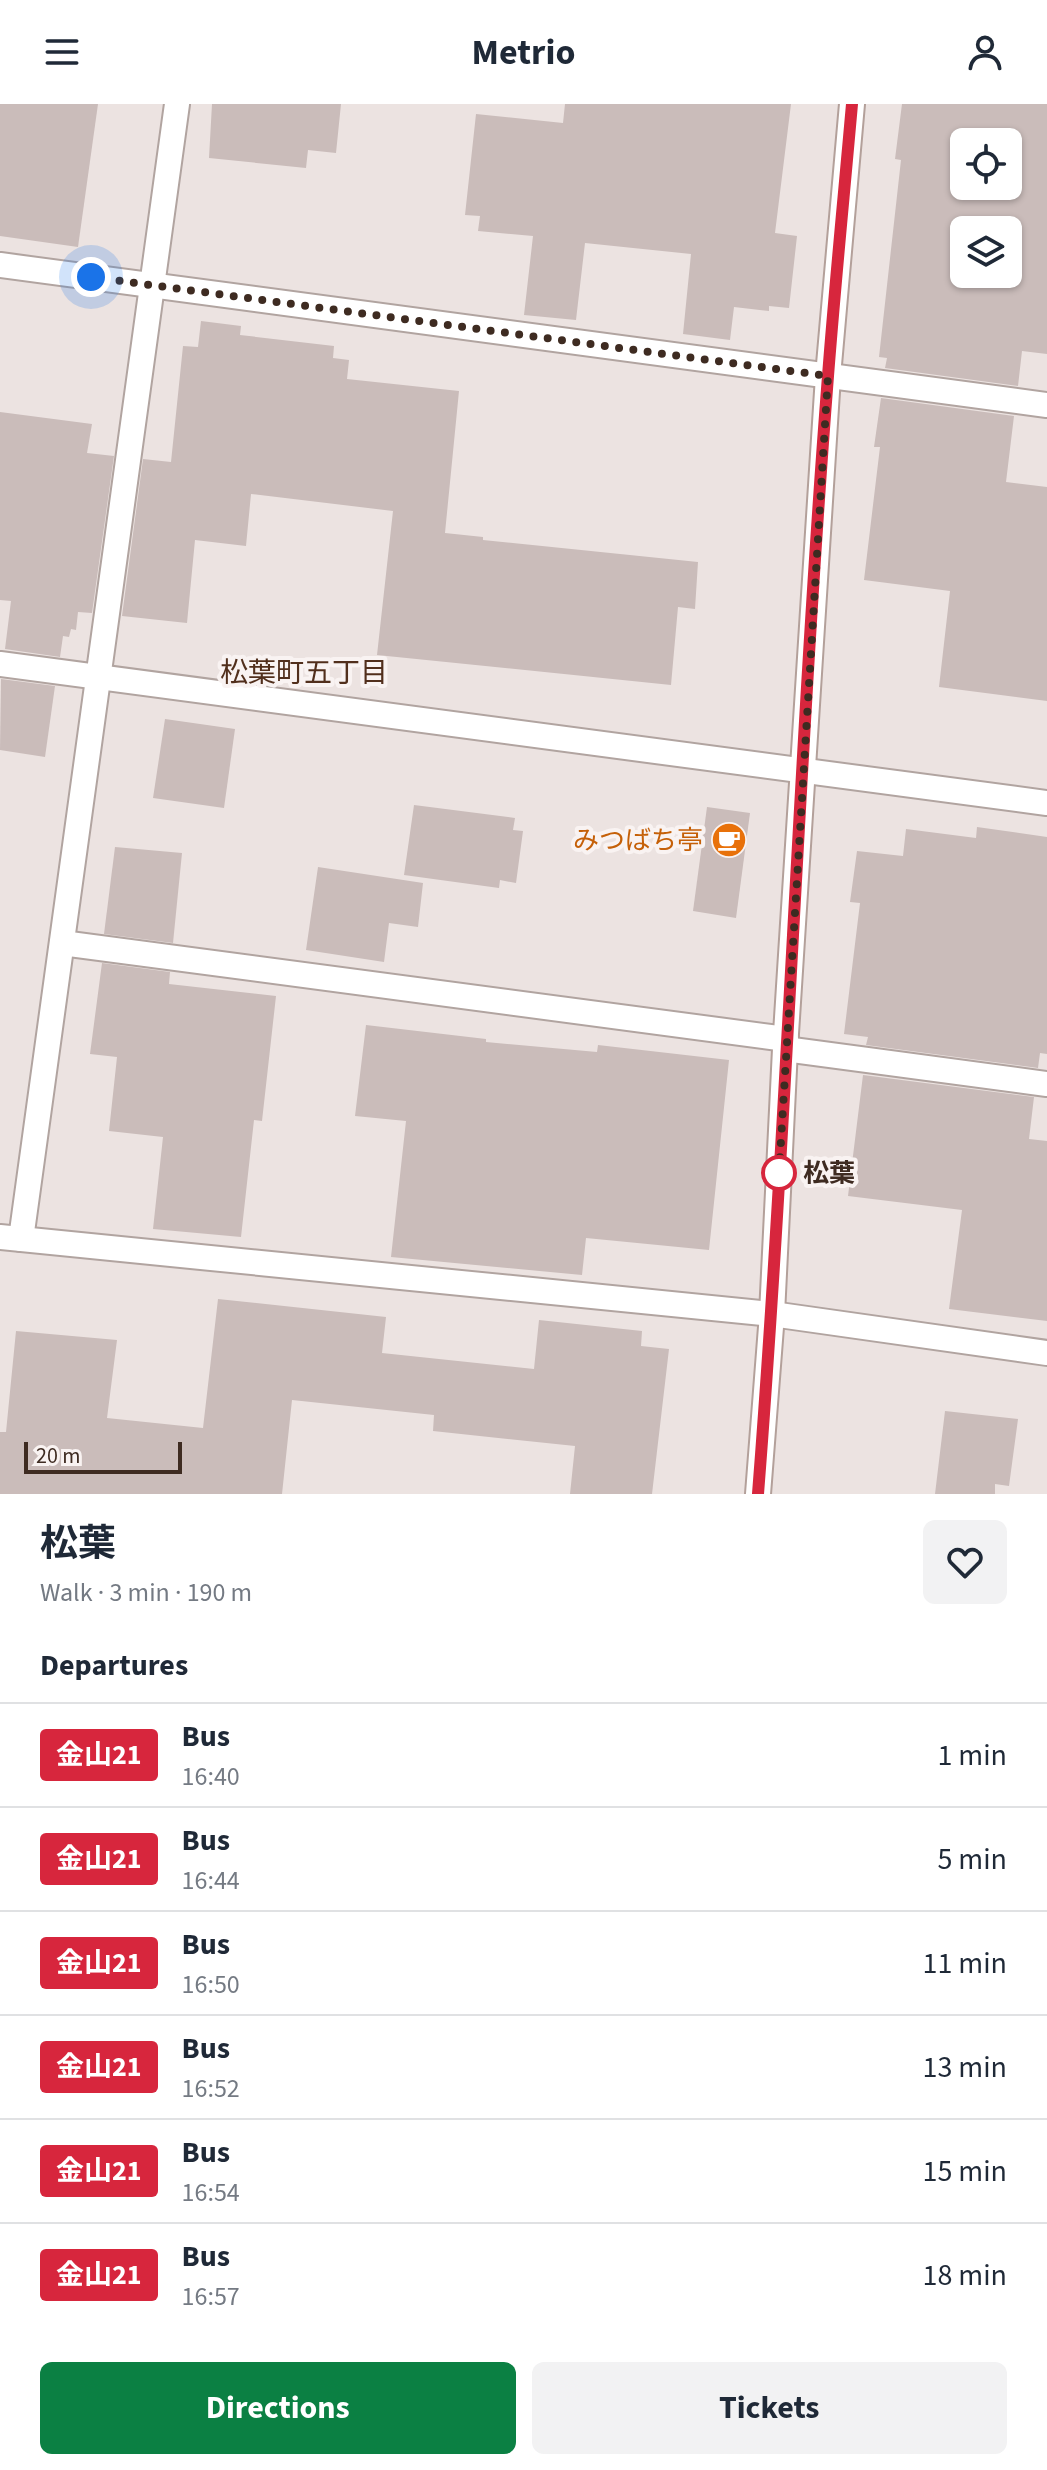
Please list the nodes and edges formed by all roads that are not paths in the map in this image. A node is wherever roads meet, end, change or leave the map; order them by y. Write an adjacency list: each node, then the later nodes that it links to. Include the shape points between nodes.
1 (177, 104): 4 (street)
2 (852, 104): 5 (street)
3 (0, 265): 4 (street)
4 (152, 286): 5 (street); 8 (street)
5 (828, 376): 6 (street); 9 (street)
6 (1047, 405)
7 (0, 664): 8 (street)
8 (99, 675): 9 (street); 11 (street)
9 (803, 769): 10 (street); 12 (street)
10 (1047, 803)
11 (62, 943): 12 (street); 14 (street)
12 (786, 1044): 13 (street); 15 (street)
13 (1047, 1084)
14 (11, 1238): 15 (street)
15 (772, 1314): 16 (street); 17 (street)
16 (1047, 1353)
17 (758, 1494)

